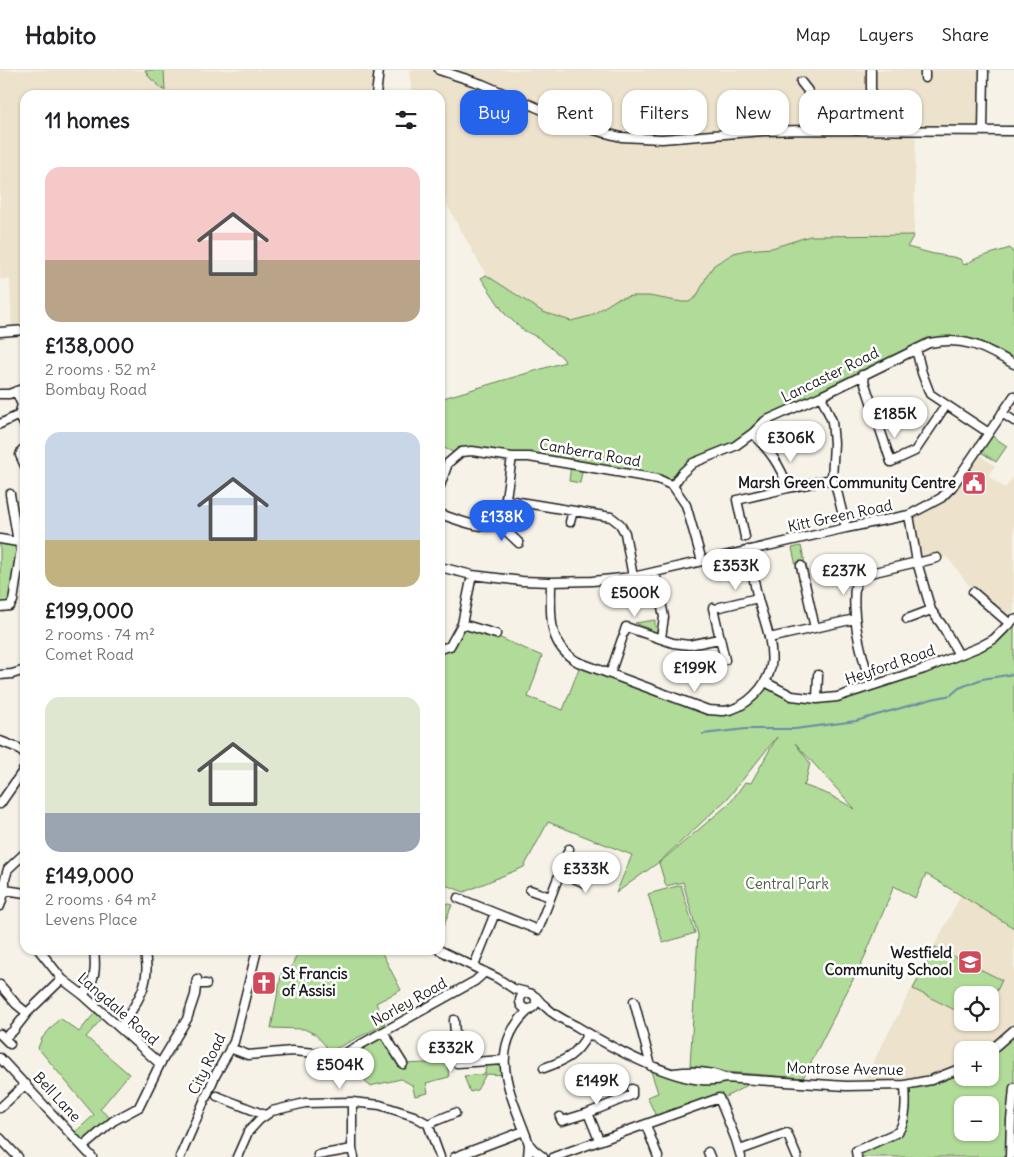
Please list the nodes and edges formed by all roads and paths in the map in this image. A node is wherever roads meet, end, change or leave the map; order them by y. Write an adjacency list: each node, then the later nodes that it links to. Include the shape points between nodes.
1 (379, 70): 6 (street)
2 (439, 70): 9 (street, via 482,84 582,127 621,137 662,139)
3 (872, 70): 8 (street)
4 (984, 70): 11 (street)
5 (801, 82): 7 (street)
6 (377, 90)
7 (807, 90)
8 (872, 90)
9 (799, 130)
10 (922, 130): 11 (street)
11 (982, 131): 12 (street)
12 (1014, 131)
13 (20, 330): 14 (street)
14 (0, 332)
15 (916, 349): 16 (street, Lancaster Road, via 942,340 956,341 982,346); 17 (street, Lancaster Road); 24 (street, via 930,394)
16 (1014, 364)
17 (862, 375): 21 (street, Lancaster Road); 24 (street, via 891,462 915,451)
18 (20, 390): 19 (street)
19 (16, 391): 20 (street); 23 (street)
20 (0, 394)
21 (821, 396): 31 (street, Lancaster Road, via 765,420); 34 (street, via 832,421)
22 (1014, 396): 26 (street, Kitt Green Road)
23 (20, 400)
24 (946, 405): 30 (street)
25 (20, 412): 27 (street)
26 (1002, 413): 28 (street); 30 (street, Kitt Green Road)
27 (19, 415): 29 (street)
28 (1014, 421)
29 (0, 424)
30 (989, 432): 41 (street, Kitt Green Road, via 952,487 941,498)
31 (753, 433): 35 (street, Lancaster Road, via 735,446 693,464); 36 (street, via 772,454)
32 (512, 457): 33 (street, Canberra Road, via 461,452 448,463); 35 (street, Canberra Road, via 529,457); 38 (street)
33 (445, 472)
34 (832, 479): 36 (street); 45 (street)
35 (673, 486): 54 (street, via 686,505)
36 (788, 488): 46 (street, via 737,500)
37 (10, 494): 48 (street)
38 (507, 500): 40 (street); 44 (street)
39 (570, 501): 40 (street)
40 (570, 510): 43 (street); 60 (street, via 611,517 620,524 625,533)
41 (909, 515): 45 (street, Kitt Green Road); 55 (street)
42 (445, 516): 44 (street, via 468,524 490,528)
43 (570, 522)
44 (500, 526): 49 (street)
45 (846, 528): 51 (street, Kitt Green Road)
46 (745, 537)
47 (0, 539): 48 (street)
48 (18, 542): 50 (street)
49 (519, 543)
50 (20, 547)
51 (748, 550): 54 (street, Kitt Green Road); 63 (street)
52 (20, 556): 64 (street, via 13,601 10,606)
53 (937, 558): 55 (street)
54 (702, 561): 58 (street, Kitt Green Road)
55 (917, 563): 65 (street); 66 (street, via 862,575 856,580)
56 (801, 566): 70 (street)
57 (445, 568): 59 (street, Kitt Green Road)
58 (655, 572): 60 (street, Kitt Green Road); 72 (street, via 664,616)
59 (472, 575): 61 (street, Kitt Green Road); 69 (street)
60 (633, 577): 61 (street, Kitt Green Road)
61 (551, 582): 79 (street, via 553,630 558,644 569,657)
62 (973, 592): 68 (street)
63 (758, 598): 73 (street); 74 (street, via 716,608)
64 (0, 607)
65 (931, 610): 67 (street); 76 (street)
66 (855, 619): 70 (street); 83 (street)
67 (907, 619)
68 (1012, 621): 76 (street, Heyford Road, via 994,639)
69 (462, 624): 71 (street); 75 (street, via 450,646)
70 (816, 628): 73 (street)
71 (496, 634)
72 (660, 638): 74 (street, via 688,645); 79 (street, via 626,627)
73 (769, 638): 82 (street, via 771,666)
74 (720, 639): 77 (street)
75 (445, 648)
76 (958, 655): 83 (street, Heyford Road)
77 (725, 660)
78 (20, 672): 80 (street)
79 (610, 674): 82 (street, via 708,710 725,711 752,697)
80 (0, 675)
81 (818, 675): 84 (street)
82 (765, 682): 84 (street, Heyford Road, via 792,696)
83 (871, 686): 84 (street, Heyford Road, via 837,697)
84 (817, 699)
85 (0, 741): 86 (street)
86 (20, 750)
87 (20, 775): 88 (street)
88 (0, 804)
89 (569, 849): 92 (street)
90 (20, 858): 93 (street, via 8,869)
91 (592, 864): 92 (street, via 585,883)
92 (559, 872): 96 (street)
93 (5, 890): 95 (street); 98 (street)
94 (530, 890): 96 (street)
95 (20, 892)
96 (550, 897): 99 (street, via 538,930)
97 (458, 898): 99 (street)
98 (0, 906)
99 (495, 913): 107 (street)
100 (445, 953): 107 (street)
101 (43, 955): 109 (street, Langdale Road)
102 (92, 955): 106 (street)
103 (94, 955): 114 (street, via 96,969 91,986)
104 (146, 955): 123 (street, via 148,963 141,997)
105 (256, 955): 129 (street, City Road, via 237,1033)
106 (85, 958)
107 (474, 966): 108 (street)
108 (485, 972): 112 (street); 125 (street, Norley Road, via 475,981)
109 (62, 979): 114 (street, Langdale Road); 120 (street)
110 (206, 984): 132 (street, via 196,981 187,1019)
111 (0, 985): 120 (street)
112 (514, 988): 113 (street); 117 (street)
113 (526, 992): 115 (street); 117 (street)
114 (83, 995): 123 (street, Langdale Road)
115 (536, 997): 118 (street, via 537,1002); 119 (street, Montrose Avenue)
116 (634, 1001): 134 (street)
117 (520, 1002): 118 (street, via 523,1007); 121 (street)
118 (531, 1009): 119 (street); 121 (street)
119 (547, 1009): 126 (street, Montrose Avenue)
120 (27, 1012): 127 (street)
121 (519, 1019): 131 (street, via 508,1039)
122 (454, 1020): 131 (street, via 457,1063)
123 (120, 1028): 132 (street, Langdale Road)
124 (1014, 1030): 128 (street)
125 (383, 1032): 129 (street, Norley Road, via 331,1061 317,1053 292,1051 248,1055); 133 (street)
126 (588, 1034): 134 (street, Montrose Avenue); 135 (street, via 570,1058)
127 (5, 1039)
128 (999, 1043)
129 (230, 1048): 163 (street, City Road)
130 (0, 1058): 137 (street, Bell Lane)
131 (504, 1060): 150 (street, via 509,1091)
132 (160, 1064): 155 (street, via 139,1107 113,1121)
133 (403, 1064)
134 (651, 1066): 138 (street, Montrose Avenue, via 725,1078 846,1086)
135 (544, 1068)
136 (954, 1071): 138 (street, Montrose Avenue, via 932,1080)
137 (26, 1084): 143 (street); 155 (street, Bell Lane)
138 (905, 1085): 157 (street, via 905,1110 898,1132)
139 (1014, 1088): 154 (street)
140 (632, 1089): 145 (street, via 632,1095)
141 (217, 1096): 146 (street)
142 (352, 1102): 146 (street, via 305,1103); 148 (street, via 380,1104); 156 (street)
143 (0, 1108)
144 (455, 1113): 148 (street)
145 (588, 1113): 147 (street, via 562,1121); 152 (street)
146 (265, 1115): 164 (street, via 248,1132)
147 (560, 1117)
148 (428, 1124): 166 (street)
149 (646, 1125): 152 (street); 160 (street, via 719,1098); 170 (street)
150 (524, 1131): 153 (street); 167 (street)
151 (0, 1138): 161 (street)
152 (599, 1140): 169 (street)
153 (529, 1144): 159 (street); 168 (street)
154 (1013, 1145): 172 (street)
155 (83, 1147): 162 (street, Bell Lane)
156 (352, 1149): 158 (street); 165 (street)
157 (856, 1154)
158 (318, 1155)
159 (540, 1155): 168 (street, via 530,1154)
160 (740, 1155): 171 (street, via 787,1133)
161 (18, 1157)
162 (92, 1157)
163 (180, 1157)
164 (237, 1157)
165 (354, 1157)
166 (440, 1157)
167 (455, 1157)
168 (528, 1157)
169 (554, 1157)
170 (658, 1157)
171 (797, 1157)
172 (1010, 1157)

